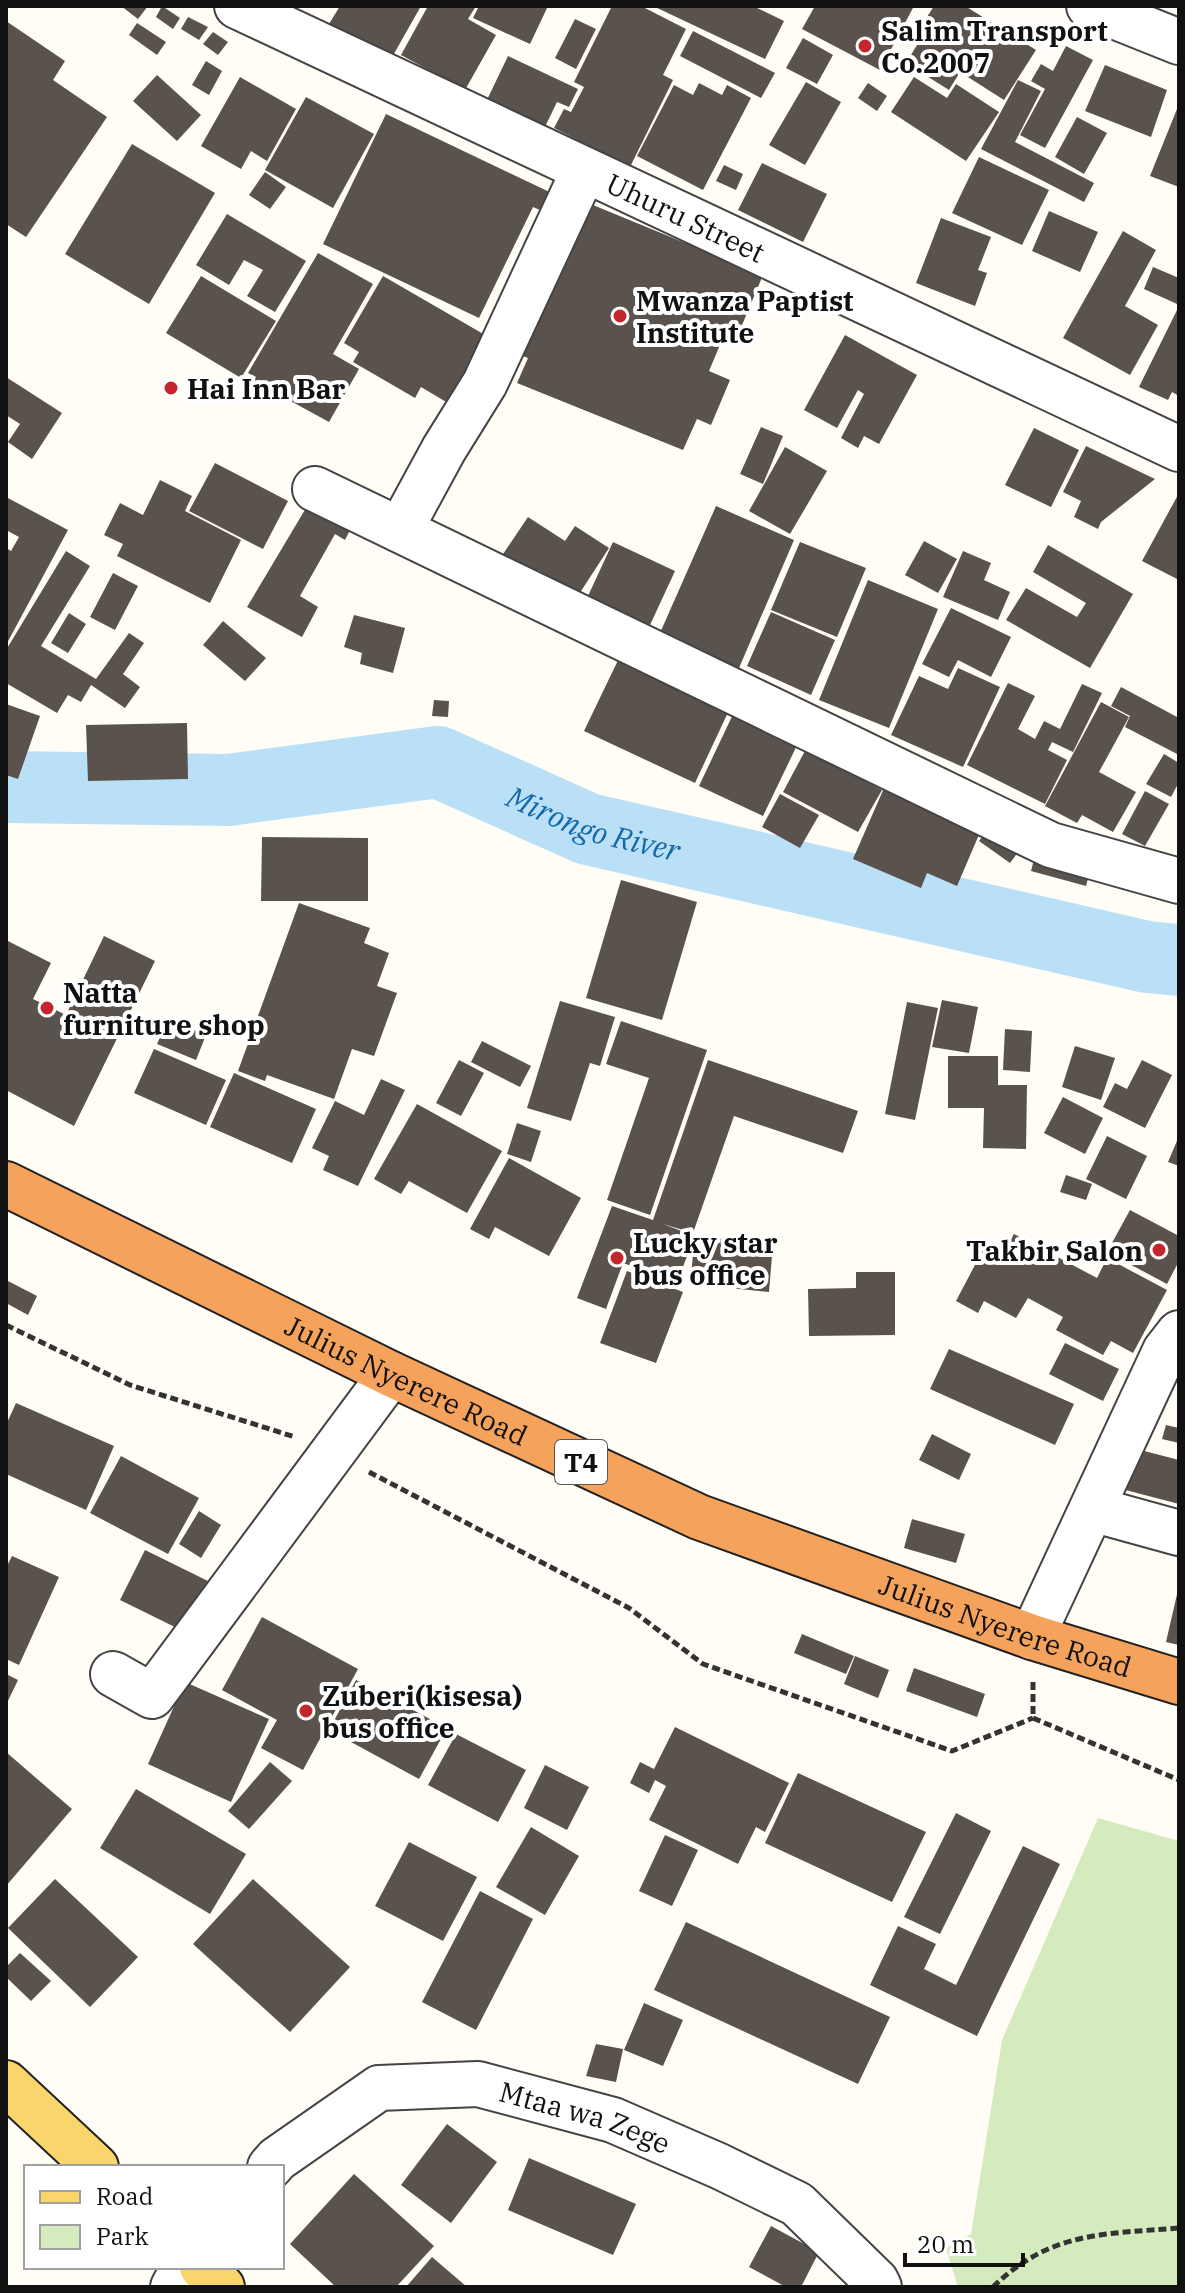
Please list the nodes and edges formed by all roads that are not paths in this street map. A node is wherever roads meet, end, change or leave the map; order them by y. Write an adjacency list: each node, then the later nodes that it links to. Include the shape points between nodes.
1 (237, 6): 4 (street, Uhuru Street)
2 (1089, 6): 3 (street)
3 (1179, 42)
4 (584, 170): 5 (street, Uhuru Street); 7 (street, via 485,383)
5 (1179, 449)
6 (315, 489): 7 (street)
7 (400, 530): 8 (street, via 1051,845)
8 (1179, 881)
9 (6, 1184): 11 (highway, Julius Nyerere Road / T4)
10 (1179, 1333): 12 (street, via 1165,1351)
11 (391, 1374): 14 (highway, Julius Nyerere Road / T4, via 699,1517); 15 (street, via 152,1696)
12 (1092, 1509): 13 (street); 14 (street)
13 (1179, 1533)
14 (1032, 1637): 16 (highway, Julius Nyerere Road / T4)
15 (113, 1674)
16 (1179, 1682)
17 (6, 2083): 18 (main road)
18 (94, 2165)
19 (272, 2165): 24 (street, Mtaa wa Zege, via 379,2088 478,2084 613,2120 797,2204)
20 (183, 2269): 22 (street)
21 (204, 2269): 23 (main road)
22 (173, 2287)
23 (222, 2287)
24 (879, 2287)

